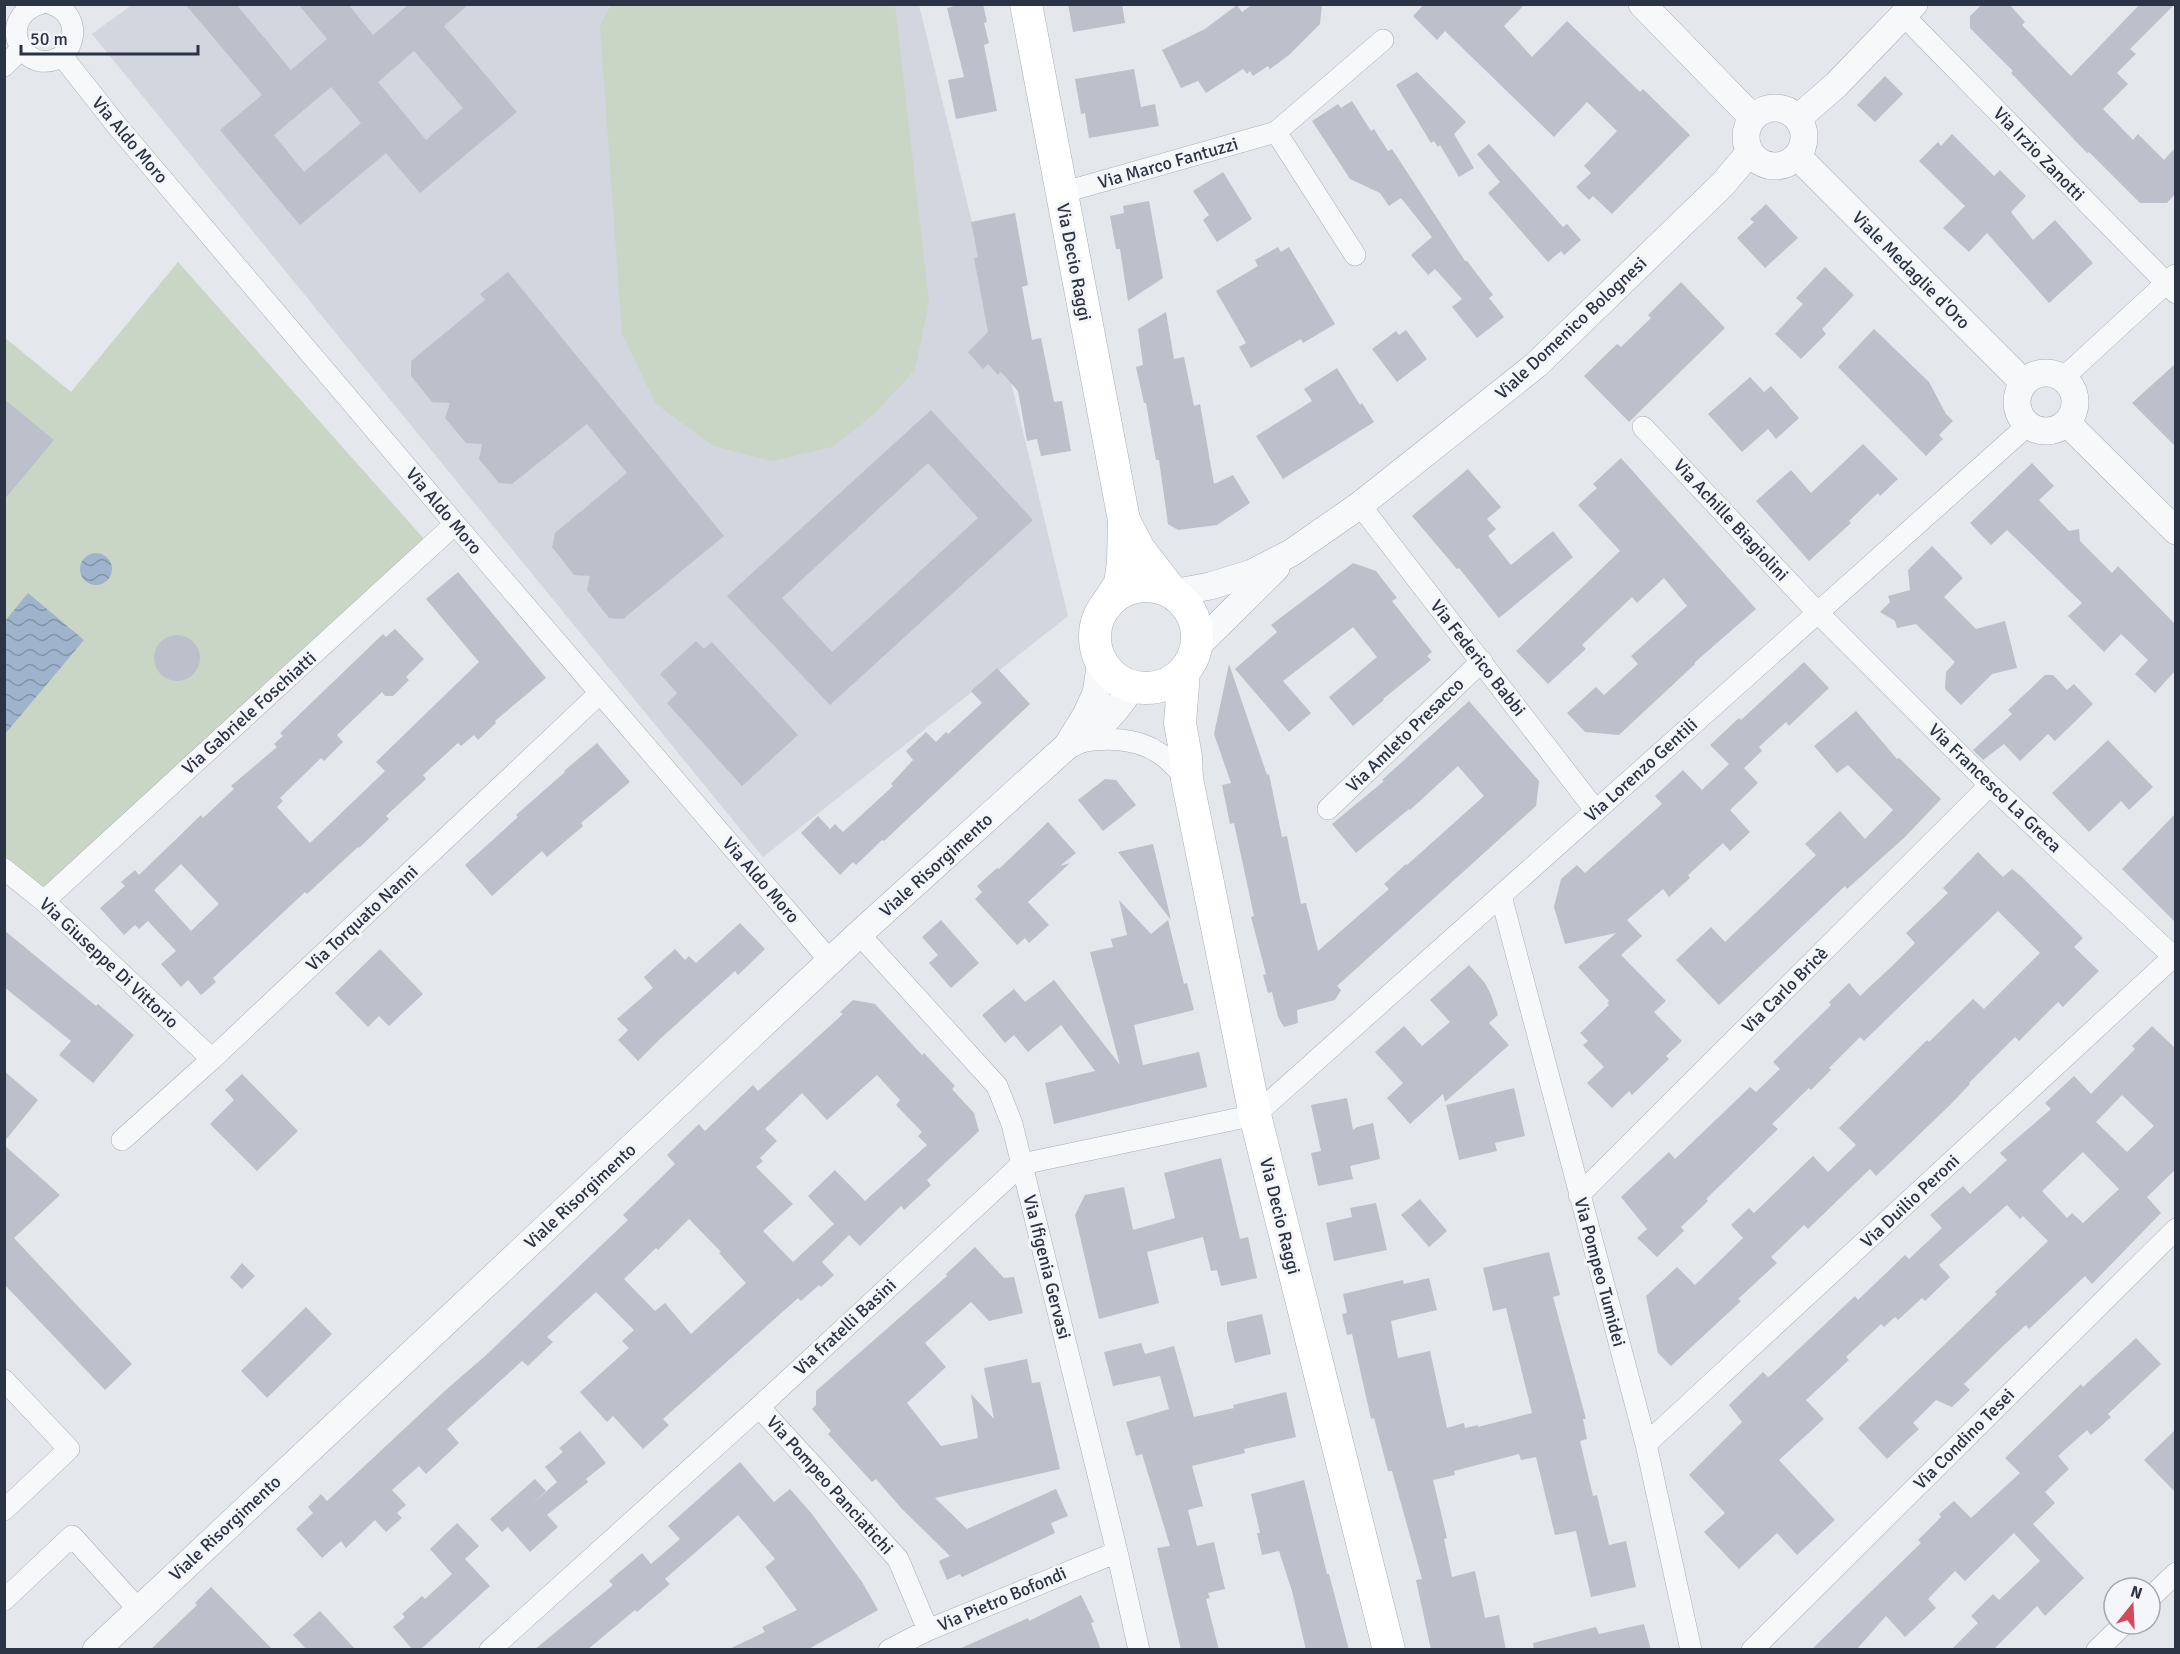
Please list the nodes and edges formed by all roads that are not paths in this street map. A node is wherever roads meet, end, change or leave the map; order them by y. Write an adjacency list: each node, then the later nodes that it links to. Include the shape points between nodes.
1 (40, 4): 6 (street)
2 (1026, 4): 16 (main road, Via Decio Raggi)
3 (1642, 4): 11 (street)
4 (67, 8): 9 (street, via 73,23 73,41)
5 (1909, 10): 12 (street); 18 (street, Via Irzio Zanotti)
6 (11, 14): 8 (street)
7 (1383, 40): 13 (street, Via Marco Fantuzzi)
8 (21, 49): 9 (street, via 36,60); 10 (street)
9 (62, 56): 26 (street, Via Aldo Moro)
10 (4, 66)
11 (1753, 118): 12 (street, via 1770,108 1781,108); 14 (street, via 1746,134)
12 (1798, 118): 15 (street, via 1804,141)
13 (1276, 132): 16 (street, Via Marco Fantuzzi); 17 (street)
14 (1750, 152): 15 (street, via 1773,166 1782,166); 24 (street, Viale Domenico Bolognesi, via 1722,185 1536,365)
15 (1797, 156): 20 (street, Viale Medaglie d'Oro)
16 (1061, 193): 25 (main road, Via Decio Raggi)
17 (1355, 255)
18 (2172, 284): 19 (street)
19 (2063, 378): 20 (street, via 2047,373); 21 (street, via 2076,402)
20 (2024, 383): 22 (street, via 2017,400 2021,418)
21 (2067, 423): 22 (street, via 2052,431); 27 (street)
22 (2028, 425): 31 (street, Via Lorenzo Gentili)
23 (1643, 427): 31 (street, Via Achille Biagiolini)
24 (1360, 505): 28 (street, Viale Domenico Bolognesi); 34 (street, Via Federico Babbi)
25 (1124, 520): 29 (main road, Via Decio Raggi, via 1139,549); 30 (main road, Via Decio Raggi, via 1120,584)
26 (455, 524): 37 (street, Via Aldo Moro); 45 (street, Via Gabriele Foschiatti)
27 (2175, 531)
28 (1291, 554): 29 (street, Viale Domenico Bolognesi, via 1252,573); 32 (street, Viale Domenico Bolognesi)
29 (1173, 593): 30 (main road, via 1139,586); 32 (main road, Via Decio Raggi, via 1186,604 1195,620)
30 (1108, 603): 33 (main road, Via Decio Raggi, via 1095,631)
31 (1818, 612): 40 (street, Via Francesco La Greca); 42 (street, Via Lorenzo Gentili)
32 (1198, 645): 35 (main road, Via Decio Raggi)
33 (1101, 662): 36 (main road, via 1114,677); 38 (street, Viale Risorgimento, via 1096,693)
34 (1482, 662): 41 (street, Via Amleto Presacco); 42 (street, Via Federico Babbi)
35 (1184, 672): 36 (main road, via 1162,686); 39 (main road, Via Decio Raggi, via 1180,723)
36 (1141, 688): 38 (street, Viale Risorgimento, via 1105,723); 39 (main road, Via Decio Raggi, via 1164,725)
37 (600, 693): 48 (street, Via Aldo Moro); 49 (street, Via Torquato Nanni)
38 (1067, 746): 39 (street, via 1098,739 1134,743 1158,752); 46 (street, Viale Risorgimento)
39 (1186, 779): 50 (main road, Via Decio Raggi)
40 (1990, 785): 47 (street, Via Francesco La Greca); 53 (street, Via Carlo Bricè)
41 (1328, 809)
42 (1596, 811): 44 (street, Via Lorenzo Gentili)
43 (4, 869): 45 (street, Via Giuseppe Di Vittorio)
44 (1501, 896): 50 (street, Via Lorenzo Gentili); 53 (street, Via Pompeo Tumidei)
45 (44, 901): 49 (street, Via Giuseppe Di Vittorio)
46 (859, 934): 48 (street, Viale Risorgimento); 52 (street, Via Ifigenia Gervasi, via 997,1086)
47 (2174, 958): 57 (street, Via Duilio Peroni)
48 (831, 962): 63 (street, Viale Risorgimento)
49 (212, 1059): 51 (street, Via Torquato Nanni)
50 (1255, 1115): 52 (street); 70 (main road, Via Decio Raggi)
51 (122, 1140)
52 (1022, 1164): 56 (street, Via fratelli Basini); 59 (street, Via Ifigenia Gervasi)
53 (1580, 1195): 57 (street, Via Pompeo Tumidei)
54 (2175, 1229): 72 (street, Via Condino Tesei)
55 (4, 1380): 58 (street, via 69,1449)
56 (759, 1407): 64 (street, Via Pompeo Panciatichi, via 898,1559); 67 (street, Via fratelli Basini)
57 (1646, 1444): 71 (street, Via Pompeo Tumidei)
58 (4, 1510)
59 (1117, 1552): 64 (street, Via Pietro Bofondi); 69 (street, Via Ifigenia Gervasi)
60 (2175, 1573): 61 (street)
61 (2162, 1586)
62 (4, 1599): 63 (street, via 72,1536)
63 (139, 1610): 66 (street, Viale Risorgimento)
64 (928, 1630): 68 (street, Via Pietro Bofondi)
65 (2112, 1636): 73 (street)
66 (96, 1650)
67 (490, 1650)
68 (889, 1650)
69 (1138, 1650)
70 (1389, 1650)
71 (1691, 1650)
72 (1752, 1650)
73 (2097, 1650)

